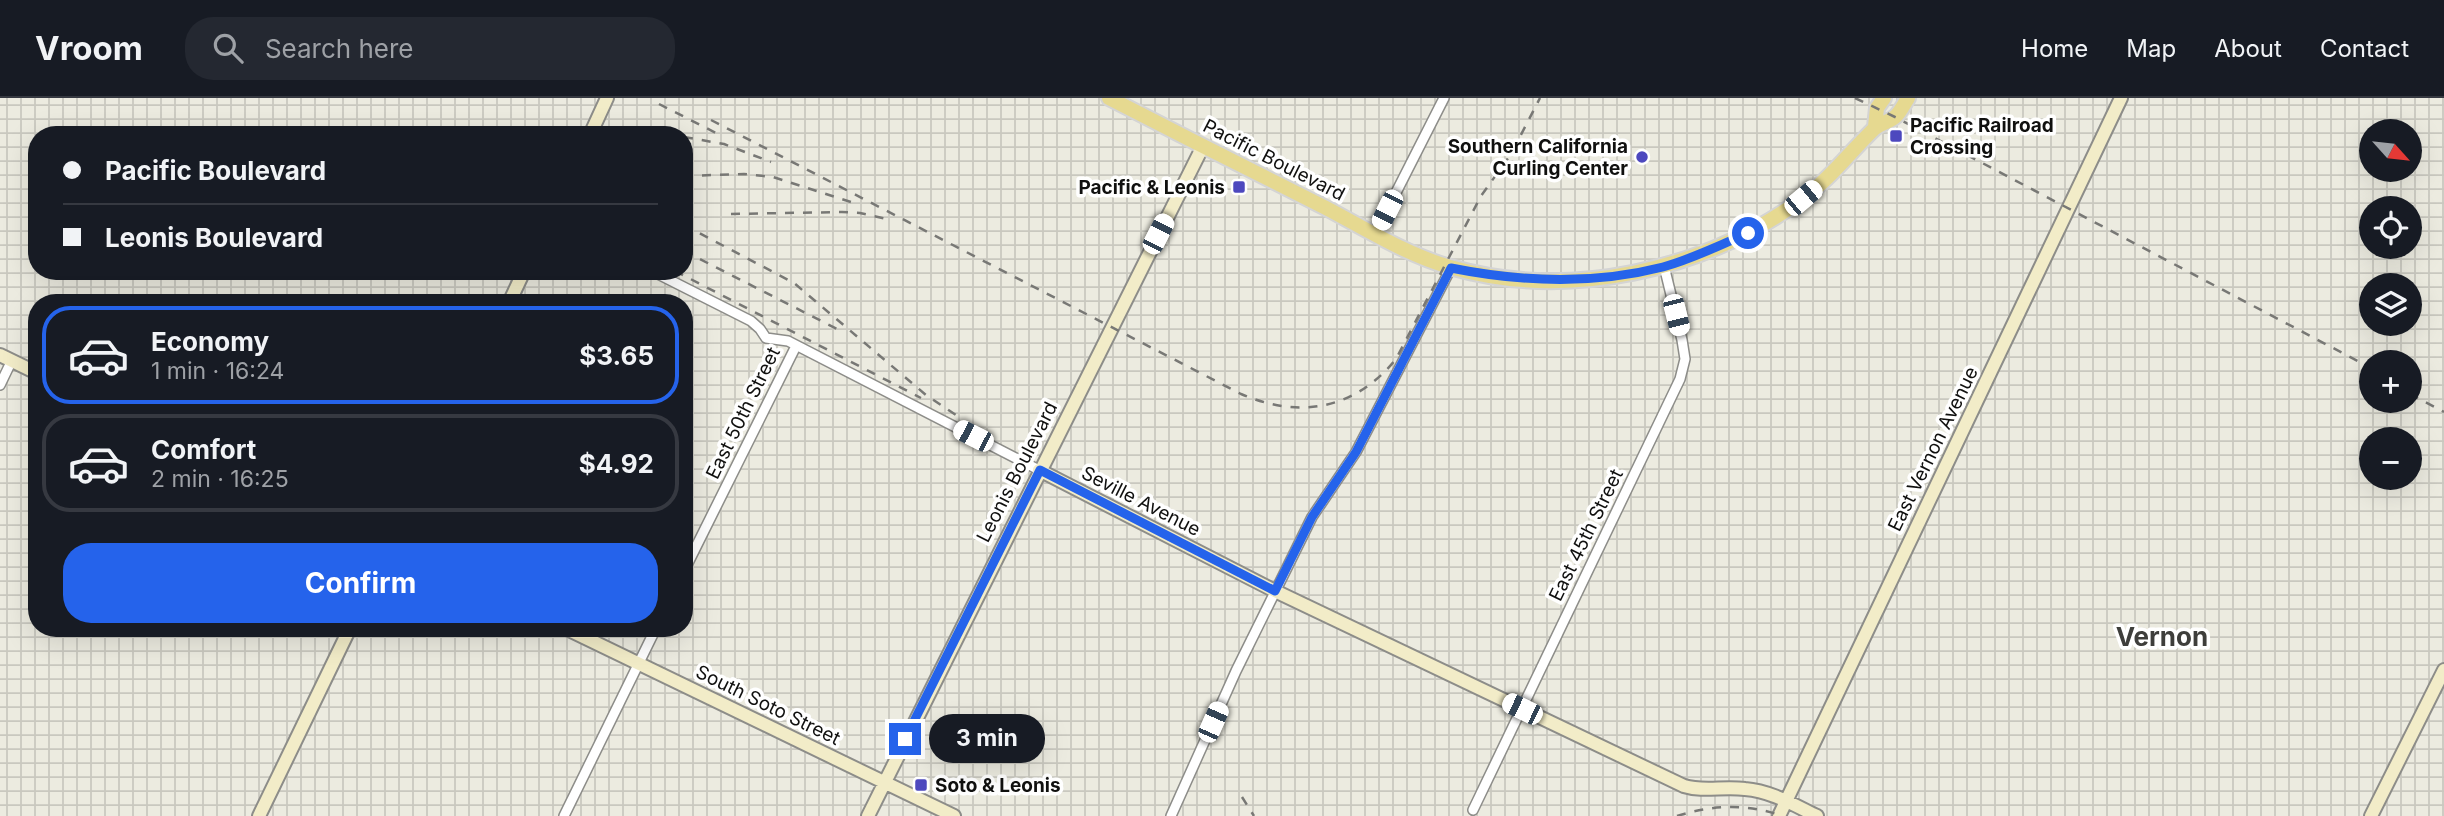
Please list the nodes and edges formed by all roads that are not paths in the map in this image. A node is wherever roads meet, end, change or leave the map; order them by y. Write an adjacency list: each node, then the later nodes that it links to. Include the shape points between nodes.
1 (607, 98): 7 (street)
2 (1109, 98): 9 (main road, Pacific Boulevard)
3 (1444, 98): 10 (street)
4 (1884, 98): 8 (main road, Pacific Boulevard, via 1877,108)
5 (1908, 98): 8 (main road, Pacific Boulevard, via 1895,117)
6 (2121, 98): 28 (street, East Vernon Avenue)
7 (594, 126)
8 (1875, 127): 11 (main road, Pacific Boulevard, via 1837,170 1777,216)
9 (1203, 146): 10 (main road, Pacific Boulevard); 18 (street, Leonis Boulevard)
10 (1375, 233): 12 (main road, Pacific Boulevard)
11 (1664, 267): 12 (main road, Pacific Boulevard, via 1552,281); 26 (street, East 45th Street, via 1685,359 1680,380)
12 (1451, 268): 20 (street, via 1356,452 1312,517)
13 (670, 280): 14 (street, Seville Avenue, via 751,321 766,338)
14 (796, 346): 18 (street, Seville Avenue); 19 (street, East 50th Street)
15 (6, 358): 16 (street); 17 (street)
16 (28, 369)
17 (0, 385)
18 (1040, 470): 20 (street, Seville Avenue); 27 (street, Leonis Boulevard)
19 (693, 553)
20 (1275, 591): 26 (street, Seville Avenue); 34 (street)
21 (346, 637): 30 (street)
22 (583, 637): 24 (street, South Soto Street)
23 (652, 637): 24 (street)
24 (638, 664): 27 (street, South Soto Street); 31 (street)
25 (2444, 670): 37 (street)
26 (1522, 709): 28 (street, Seville Avenue, via 1684,786 1752,789); 29 (street, East 45th Street)
27 (884, 782): 32 (street, Leonis Boulevard); 33 (street, South Soto Street)
28 (1786, 801): 35 (street, East Vernon Avenue); 36 (street, Seville Avenue)
29 (1473, 810)
30 (259, 816)
31 (564, 816)
32 (868, 816)
33 (954, 816)
34 (1171, 816)
35 (1779, 816)
36 (1817, 816)
37 (2371, 816)

